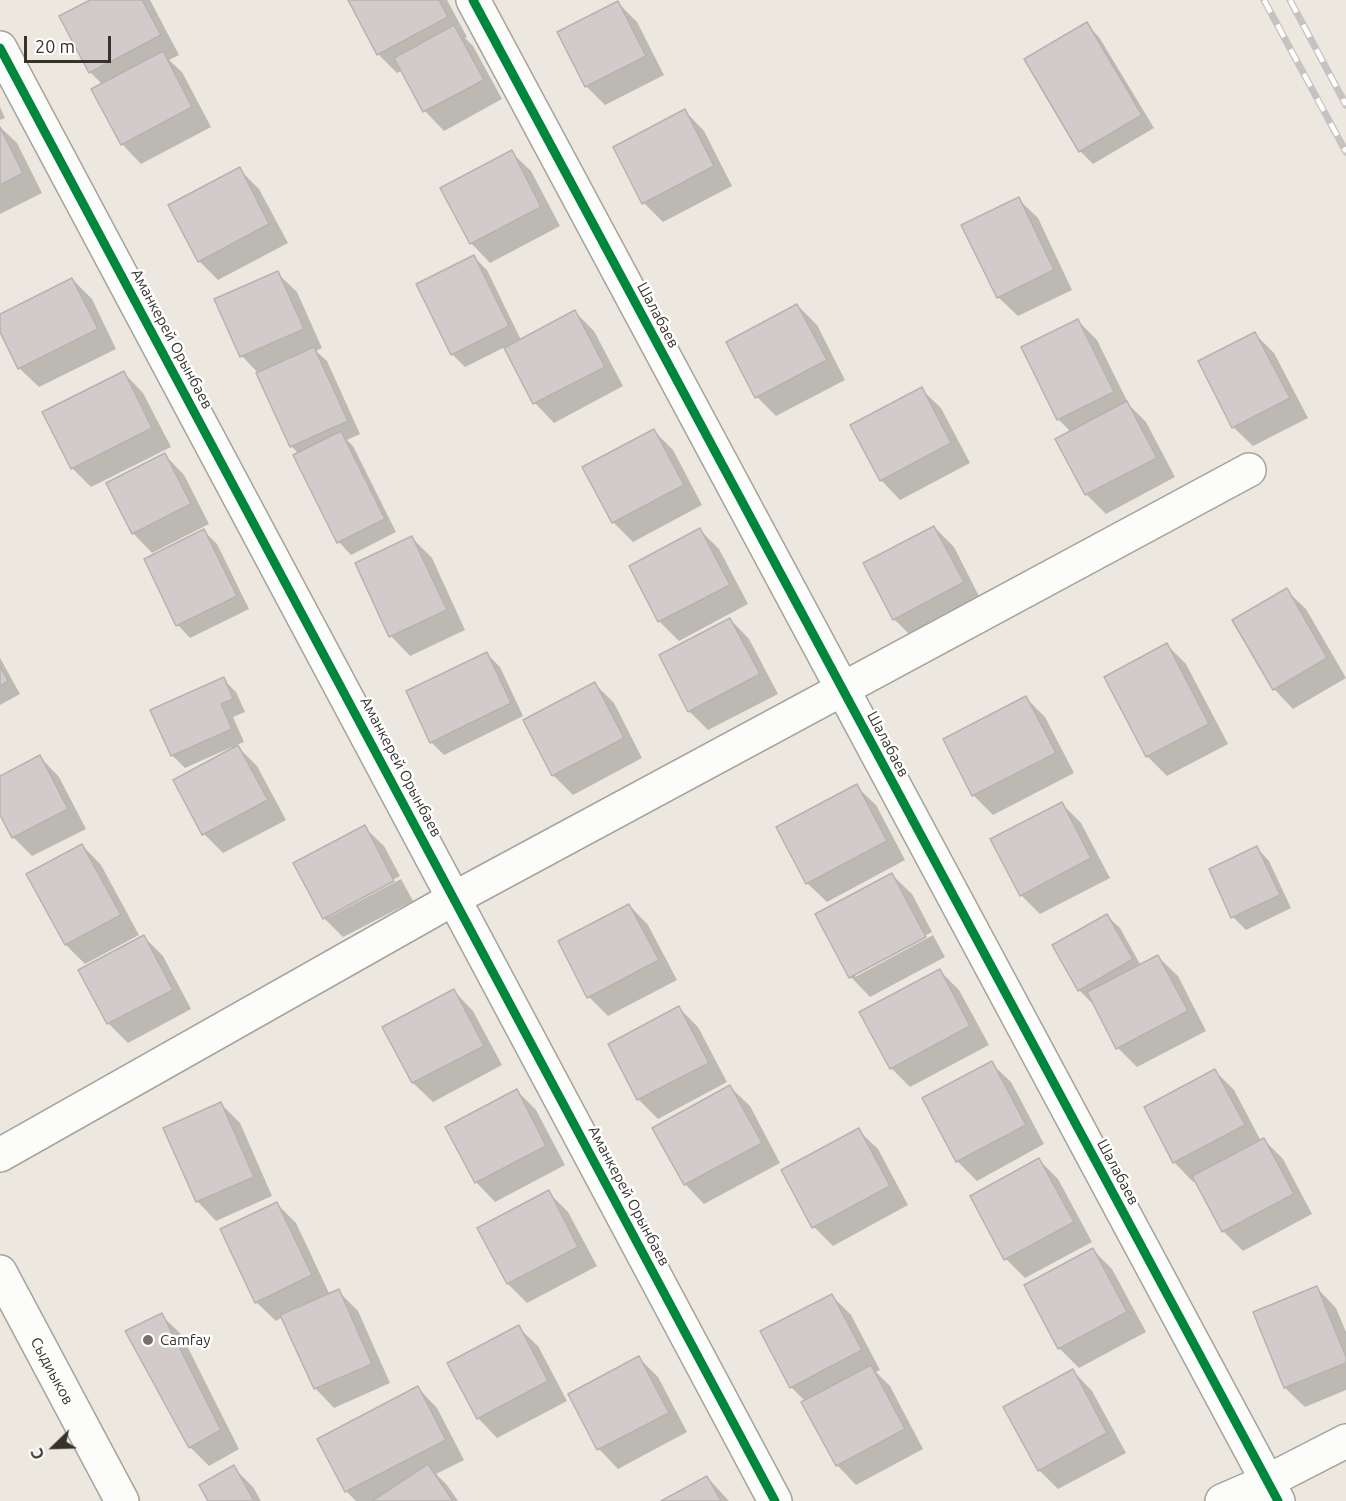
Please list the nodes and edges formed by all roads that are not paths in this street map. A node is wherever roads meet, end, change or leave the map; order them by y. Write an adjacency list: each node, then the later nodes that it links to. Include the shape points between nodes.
1 (473, 0): 4 (street, Шалабаев)
2 (0, 48): 5 (street, Аманкерей Орынбаев)
3 (1249, 470): 4 (street)
4 (841, 689): 5 (street); 9 (street, Шалабаев)
5 (453, 898): 6 (street); 11 (street, Аманкерей Орынбаев)
6 (0, 1155)
7 (0, 1272): 10 (street, Сыдиыков)
8 (1346, 1441): 9 (street)
9 (1273, 1491): 12 (street)
10 (122, 1501)
11 (775, 1501)
12 (1222, 1501)

